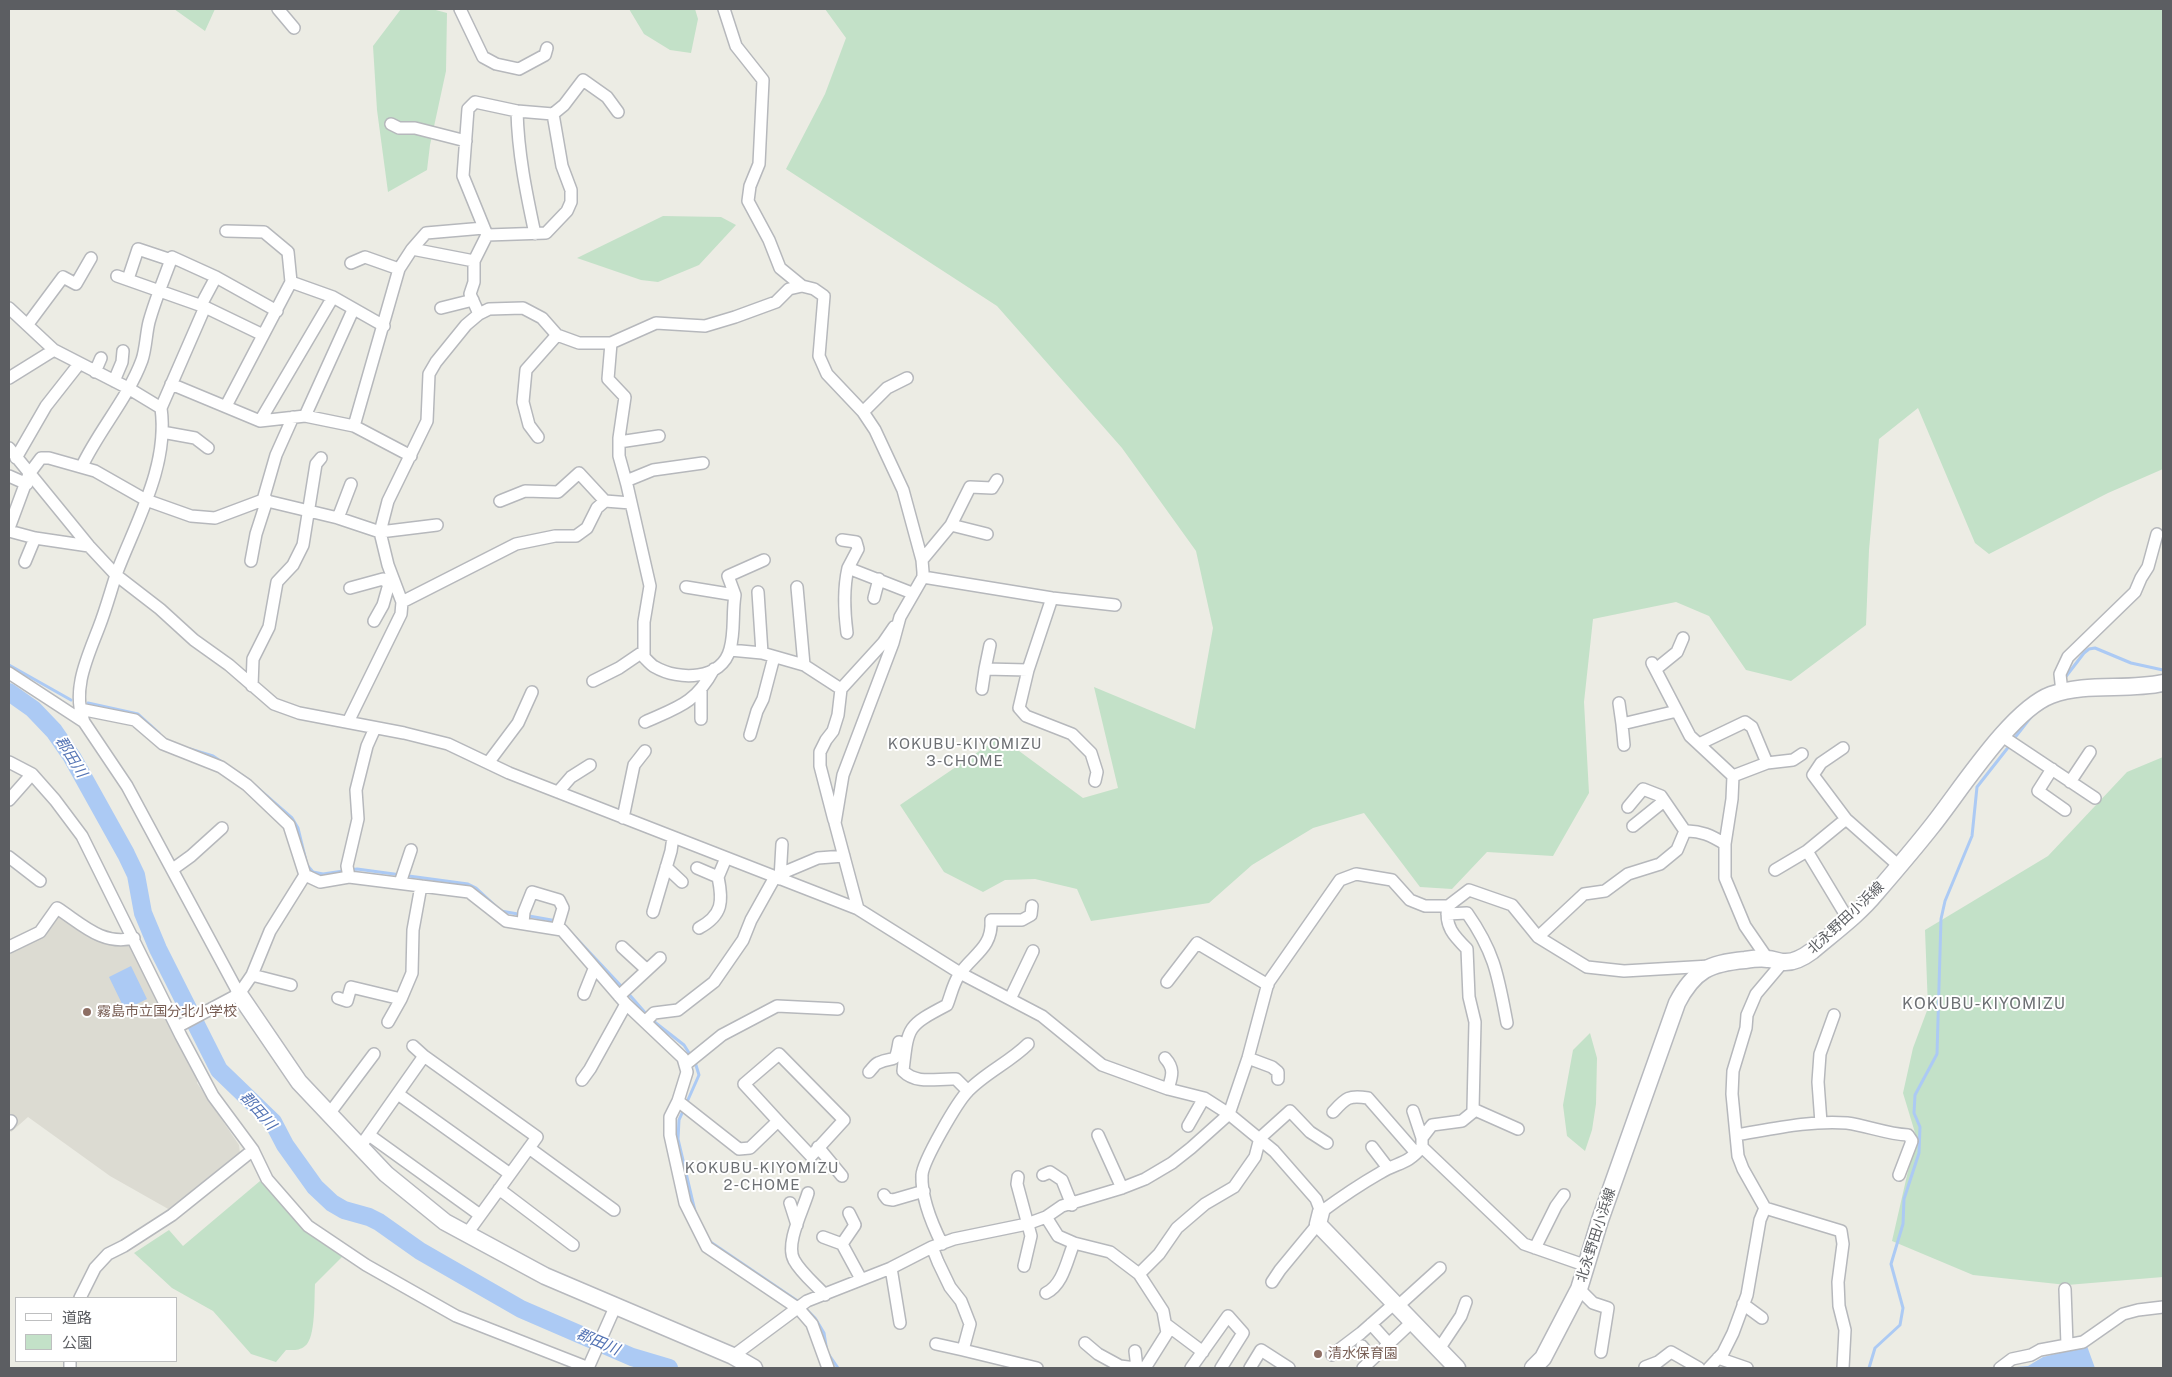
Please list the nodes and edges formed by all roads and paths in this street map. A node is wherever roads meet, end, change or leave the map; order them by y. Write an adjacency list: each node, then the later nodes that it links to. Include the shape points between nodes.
1 (278, 9): 4 (street)
2 (460, 9): 5 (street, via 484,57 496,64 519,69 545,55)
3 (724, 9): 22 (street, via 736,46 763,80 759,164 748,201 780,268)
4 (294, 28)
5 (547, 48)
6 (517, 111): 8 (street); 10 (street, via 475,102 468,109); 13 (street, via 519,154)
7 (618, 112): 8 (street, via 607,97 583,80)
8 (553, 114): 13 (street, via 571,202 567,211 546,232)
9 (391, 124): 10 (street)
10 (466, 141): 12 (street, via 463,176)
11 (226, 231): 21 (street, via 264,232 288,252)
12 (486, 232): 13 (street); 14 (street, via 426,233); 17 (street)
13 (535, 234)
14 (412, 249): 17 (street); 19 (street)
15 (90, 258): 32 (street, via 76,284 63,277)
16 (171, 260): 20 (street, via 172,257); 23 (street); 23 (street, via 138,249 123,277)
17 (474, 261): 25 (street, via 474,282 470,294)
18 (351, 263): 19 (street, via 365,257)
19 (399, 269): 33 (street)
20 (216, 277): 26 (street); 30 (street)
21 (291, 282): 24 (street); 30 (street)
22 (802, 286): 36 (street, via 789,289 776,302 705,326 656,323); 49 (street, via 824,296 819,356 828,374)
23 (159, 290): 26 (street); 46 (street, via 142,359)
24 (333, 297): 29 (street); 52 (street)
25 (473, 300): 28 (street); 31 (street)
26 (203, 306): 35 (street); 45 (street)
27 (9, 308): 32 (street)
28 (441, 308)
29 (353, 310): 33 (street); 50 (street)
30 (277, 311): 35 (street)
31 (479, 314): 34 (street, via 489,309 522,308 542,318); 60 (street, via 466,325 429,374 427,421)
32 (28, 324): 37 (street)
33 (384, 326): 53 (street)
34 (557, 335): 36 (street, via 579,343); 56 (street, via 526,370 523,402 529,425)
35 (263, 336): 47 (street)
36 (611, 343): 57 (street, via 608,379 625,396)
37 (54, 350): 40 (street); 42 (street)
38 (124, 351): 44 (street)
39 (101, 358): 41 (street)
40 (79, 364): 41 (street); 59 (street)
41 (96, 372): 44 (street)
42 (9, 378)
43 (906, 378): 49 (street, via 887,388)
44 (114, 381): 46 (street)
45 (170, 384): 47 (street); 48 (street)
46 (128, 388): 48 (street); 63 (street)
47 (226, 406): 52 (street)
48 (160, 408): 54 (street)
49 (863, 412): 86 (street, via 903,490)
50 (306, 416): 51 (street); 53 (street)
51 (293, 417): 52 (street); 70 (street, via 276,455)
52 (260, 421)
53 (354, 426): 60 (street)
54 (162, 432): 58 (street, via 195,438); 69 (street, via 160,454)
55 (659, 436): 57 (street)
56 (538, 437)
57 (619, 442): 67 (street)
58 (208, 448)
59 (12, 453): 65 (street)
60 (411, 456): 79 (street, via 388,500)
61 (322, 458): 74 (street, via 316,464)
62 (703, 463): 67 (street, via 653,470)
63 (82, 466): 65 (street, via 41,458); 69 (street)
64 (9, 476): 65 (street)
65 (28, 479): 78 (street); 84 (street)
66 (997, 480): 77 (street, via 992,488 970,487)
67 (626, 481): 73 (street)
68 (351, 484): 75 (street)
69 (146, 500): 70 (street, via 191,516 215,518); 90 (street)
70 (265, 500): 74 (street); 87 (street)
71 (500, 500): 72 (street, via 526,491 558,492 579,473)
72 (605, 501): 73 (street); 102 (street, via 597,508 587,528 576,536 555,536 516,544)
73 (631, 503): 110 (street, via 650,586 644,622)
74 (307, 510): 75 (street); 120 (street, via 303,545 293,564 277,582 269,627 253,658)
75 (338, 518): 79 (street)
76 (437, 525): 79 (street)
77 (951, 525): 80 (street); 86 (street)
78 (9, 530): 82 (street)
79 (380, 532): 93 (street)
80 (987, 534)
81 (2157, 534): 125 (street, via 2148,568 2135,592 2068,657 2060,674)
82 (35, 538): 84 (street); 88 (street)
83 (842, 540): 89 (street, via 856,542 858,549)
84 (89, 546): 90 (street)
85 (764, 560): 99 (street, via 753,570 726,572)
86 (922, 560): 91 (street)
87 (251, 561)
88 (25, 562)
89 (848, 568): 92 (street); 106 (street, via 844,585)
90 (116, 575): 120 (street); 127 (street, via 81,677)
91 (923, 577): 98 (street); 101 (street)
92 (879, 579): 98 (street); 100 (street)
93 (391, 582): 96 (street, via 378,579); 102 (street); 105 (street)
94 (686, 586): 99 (street)
95 (797, 587): 113 (street)
96 (350, 588)
97 (758, 592): 111 (street)
98 (912, 593): 104 (street)
99 (735, 595): 109 (street)
100 (874, 598)
101 (1052, 598): 103 (street); 116 (street)
102 (402, 602): 131 (street, via 398,623)
103 (1115, 605)
104 (900, 617): 122 (street, via 883,643); 160 (street, via 843,775)
105 (374, 621)
106 (847, 633)
107 (1683, 638): 128 (street, via 1677,652 1654,666)
108 (990, 645): 114 (street)
109 (730, 650): 111 (street); 115 (street)
110 (644, 652): 115 (street, via 644,657 655,667 679,675 700,676); 118 (street)
111 (762, 653): 112 (street)
112 (774, 657): 113 (street); 135 (street)
113 (804, 665): 122 (street)
114 (985, 669): 116 (street); 123 (street)
115 (714, 670): 121 (street)
116 (1028, 670): 150 (street, via 1019,708 1026,716 1072,734 1091,753 1097,772)
117 (9, 673): 130 (street)
118 (593, 681)
119 (2163, 683): 125 (main road, 北永野田小浜線)
120 (252, 686): 131 (street, via 274,704 299,713)
121 (701, 689): 129 (street); 132 (street, via 693,699)
122 (841, 689): 160 (street, via 833,731 820,752 820,766)
123 (982, 689)
124 (532, 692): 144 (street, via 518,723)
125 (2062, 692): 136 (main road, 北永野田小浜線, via 2034,703)
126 (1619, 703): 133 (street)
127 (80, 709): 130 (street); 178 (street, via 135,720 163,744 221,767 247,785 289,824)
128 (1677, 711): 133 (street); 138 (street, via 1690,736)
129 (701, 718)
130 (84, 722): 175 (street, via 127,786)
131 (348, 722): 134 (street)
132 (645, 722)
133 (1622, 724): 137 (street)
134 (375, 728): 144 (street, via 448,744); 177 (street, via 366,746 356,790 358,818)
135 (750, 735)
136 (2004, 737): 147 (street); 172 (main road, 北永野田小浜線)
137 (1624, 744)
138 (1699, 744): 145 (street, via 1744,722 1752,727); 149 (street)
139 (1843, 748): 159 (street, via 1821,763 1813,775)
140 (645, 751): 158 (street, via 631,762)
141 (2090, 752): 151 (street)
142 (1802, 754): 145 (street, via 1793,760)
143 (9, 762): 148 (street)
144 (488, 763): 152 (street)
145 (1767, 763): 149 (street)
146 (590, 765): 152 (street, via 571,777)
147 (2052, 770): 151 (street); 157 (street, via 2038,791)
148 (32, 774): 154 (street); 194 (street, via 82,836)
149 (1733, 776): 166 (street)
150 (1095, 781)
151 (2070, 782): 153 (street)
152 (558, 792): 158 (street)
153 (2095, 798)
154 (9, 800)
155 (1664, 801): 156 (street, via 1661,796 1643,789); 161 (street); 163 (street)
156 (1628, 807)
157 (2065, 810)
158 (623, 818): 164 (street)
159 (1846, 819): 168 (street); 172 (street)
160 (835, 823): 169 (street)
161 (1633, 826)
162 (222, 828): 175 (street)
163 (1685, 831): 166 (street, via 1695,830); 193 (street, via 1677,850 1660,864 1628,874 1605,891 1584,894)
164 (673, 837): 171 (street); 173 (street)
165 (782, 844): 179 (street)
166 (1725, 844): 199 (street, via 1725,878 1744,926)
167 (410, 850): 182 (street)
168 (1807, 851): 176 (street); 190 (street)
169 (844, 856): 179 (street, via 818,858); 186 (street)
170 (9, 857): 181 (street)
171 (726, 858): 179 (street); 180 (street)
172 (1899, 866): 190 (main road, 北永野田小浜線, via 1875,895)
173 (666, 867): 183 (street); 188 (street)
174 (697, 868): 180 (street)
175 (173, 869): 209 (street)
176 (1775, 870)
177 (348, 872): 178 (street, via 320,882); 182 (street)
178 (305, 875): 204 (street, via 270,931)
179 (778, 876): 186 (street); 217 (street, via 750,920 743,940 714,982 678,1010 654,1013)
180 (718, 877): 192 (street, via 723,898 718,912)
181 (40, 881)
182 (400, 882): 184 (street)
183 (682, 882)
184 (421, 886): 189 (street, via 469,892 506,921); 212 (street, via 412,930 412,973)
185 (1032, 906): 203 (street, via 1031,914 1022,920 990,920 988,940 979,955)
186 (858, 909): 203 (street)
187 (1448, 910): 193 (street, via 1456,898 1469,890 1489,896 1512,905); 207 (street, via 1410,900 1392,880 1356,874 1340,880); 219 (street, via 1467,913 1484,937 1497,968); 236 (street, via 1451,933 1467,949 1469,997 1475,1022)
188 (653, 912)
189 (524, 919): 191 (street); 191 (street, via 532,892 559,900 563,908)
190 (1848, 919): 199 (main road, 北永野田小浜線, via 1802,958)
191 (557, 928): 201 (street)
192 (699, 928)
193 (1538, 937): 200 (street, via 1588,967 1624,971)
194 (134, 938): 196 (street, via 120,942 104,939 57,908 40,932); 220 (street)
195 (622, 946): 202 (street)
196 (9, 948)
197 (1033, 951): 213 (street)
198 (660, 958): 202 (street)
199 (1775, 960): 200 (main road, 北永野田小浜線, via 1723,962); 246 (street, via 1747,1015 1733,1071)
200 (1710, 966): 285 (main road, 北永野田小浜線, via 1696,976 1677,1003 1600,1220)
201 (594, 969): 208 (street); 211 (street)
202 (647, 970): 211 (street)
203 (960, 973): 213 (street); 216 (street, via 948,1005)
204 (252, 976): 206 (street); 209 (street)
205 (1167, 982): 207 (street, via 1197,943)
206 (291, 985)
207 (1268, 985): 226 (street)
208 (584, 994)
209 (237, 995): 220 (street); 239 (main road, via 299,1082)
210 (338, 998): 212 (street, via 347,1001 352,982)
211 (622, 998): 217 (street); 229 (street)
212 (401, 999): 218 (street)
213 (1010, 999): 231 (street, via 1042,1016 1102,1065)
214 (838, 1009): 227 (street, via 777,1006 722,1035)
215 (1834, 1015): 242 (street, via 1820,1054)
216 (918, 1020): 228 (street, via 905,1026 893,1060 878,1063); 232 (street, via 907,1037 903,1071 917,1080 956,1079)
217 (645, 1021): 227 (street)
218 (388, 1022)
219 (1507, 1022)
220 (179, 1026): 254 (street, via 213,1096)
221 (1028, 1044): 232 (street)
222 (413, 1046): 224 (street)
223 (374, 1054): 239 (street)
224 (424, 1056): 233 (street); 253 (street, via 537,1137)
225 (1165, 1058): 231 (street, via 1173,1073)
226 (1248, 1058): 230 (street, via 1272,1067 1278,1072); 240 (street)
227 (686, 1064): 235 (street)
228 (869, 1072)
229 (582, 1080)
230 (1278, 1080)
231 (1168, 1089): 234 (street)
232 (968, 1091): 263 (street, via 953,1109 922,1173)
233 (398, 1094): 248 (street); 256 (street)
234 (1204, 1098): 240 (street); 243 (street)
235 (683, 1105): 241 (street, via 738,1149 750,1148); 300 (street, via 670,1117 670,1135 685,1202 707,1247)
236 (1473, 1109): 244 (street); 251 (street, via 1462,1121 1432,1125)
237 (1413, 1111): 251 (street)
238 (1333, 1112): 251 (street, via 1346,1098 1368,1098)
239 (328, 1114): 248 (main road)
240 (1229, 1114): 247 (street); 261 (street, via 1172,1163)
241 (778, 1121): 252 (street, via 811,1156); 252 (street, via 744,1084 779,1054 844,1120)
242 (1821, 1123): 246 (street); 258 (street, via 1848,1124 1908,1135 1912,1141 1911,1148)
243 (1188, 1126)
244 (1518, 1128)
245 (1098, 1135): 261 (street)
246 (1736, 1135): 269 (street, via 1743,1169)
247 (1260, 1138): 249 (street, via 1290,1110 1310,1132); 274 (street, via 1316,1199); 288 (street, via 1256,1157 1234,1187 1205,1204 1177,1228 1159,1254)
248 (364, 1141): 272 (street); 277 (main road, via 386,1174 445,1222)
249 (1326, 1143)
250 (1372, 1146): 255 (street)
251 (1420, 1146): 255 (street, via 1407,1162); 283 (street, via 1515,1237)
252 (818, 1147): 259 (street)
253 (529, 1148): 256 (street); 270 (street)
254 (253, 1150): 295 (street, via 172,1215 108,1254 96,1268); 324 (street, via 267,1179 308,1226 366,1265 456,1316)
255 (1388, 1168): 274 (street, via 1355,1187)
256 (510, 1174): 262 (street)
257 (1043, 1175): 268 (street, via 1050,1172 1062,1180)
258 (1899, 1175)
259 (842, 1176)
260 (1018, 1177): 275 (street)
261 (1122, 1188): 268 (street)
262 (499, 1189): 272 (street); 282 (street)
263 (924, 1192): 265 (street, via 893,1200 886,1199); 281 (street)
264 (808, 1193): 276 (street)
265 (884, 1194)
266 (1564, 1195): 283 (street)
267 (790, 1203): 276 (street)
268 (1072, 1205): 273 (street, via 1062,1206)
269 (1765, 1208): 298 (street); 339 (street, via 1841,1232 1843,1244 1838,1282 1845,1330)
270 (614, 1210)
271 (849, 1213): 280 (street, via 854,1225)
272 (480, 1215): 277 (street)
273 (1046, 1217): 275 (street); 279 (street, via 1058,1236)
274 (1319, 1218): 290 (street); 297 (main road)
275 (1027, 1224): 281 (street); 284 (street, via 1031,1236)
276 (797, 1225): 294 (street, via 791,1247 793,1260)
277 (466, 1234): 299 (main road, via 545,1276)
278 (823, 1237): 280 (street)
279 (1074, 1243): 288 (street, via 1110,1252); 293 (street, via 1059,1282)
280 (842, 1244): 289 (street)
281 (937, 1245): 286 (street); 313 (street, via 938,1262 950,1288 961,1301 970,1324)
282 (573, 1246)
283 (1535, 1248): 285 (street)
284 (1024, 1266)
285 (1587, 1266): 291 (main road, 北永野田小浜線)
286 (891, 1268): 289 (street); 304 (street)
287 (1440, 1268): 297 (street)
288 (1138, 1274): 306 (street, via 1163,1311)
289 (861, 1279): 294 (street)
290 (1272, 1282)
291 (1579, 1289): 316 (street, via 1593,1303 1608,1308); 335 (main road, 北永野田小浜線, via 1543,1358)
292 (2065, 1289): 310 (street)
293 (1046, 1293)
294 (825, 1295): 300 (street)
295 (81, 1297)
296 (1466, 1302): 312 (street)
297 (1397, 1304): 303 (main road); 305 (street)
298 (1744, 1304): 302 (street); 319 (street, via 1733,1333)
299 (616, 1305): 318 (main road); 324 (street)
300 (803, 1305): 318 (street); 326 (street)
301 (2163, 1307): 310 (street, via 2123,1314 2091,1338)
302 (1762, 1318)
303 (1413, 1321): 309 (street); 312 (main road)
304 (900, 1323)
305 (1371, 1324): 309 (street); 317 (street)
306 (1167, 1325): 315 (street); 329 (street, via 1167,1333)
307 (1085, 1343): 322 (street)
308 (936, 1344): 313 (street)
309 (1388, 1344): 320 (street)
310 (2067, 1344): 340 (street, via 2012,1359)
311 (1362, 1346): 320 (street)
312 (1439, 1349): 334 (main road)
313 (963, 1350): 327 (street)
314 (1135, 1351): 328 (street)
315 (1203, 1352): 330 (street); 331 (street, via 1228,1316 1244,1333)
316 (1601, 1352)
317 (1332, 1355)
318 (733, 1356): 325 (main road)
319 (1718, 1358): 337 (street); 338 (street)
320 (1372, 1359): 333 (street)
321 (1283, 1366): 332 (street, via 1261,1350)
322 (1120, 1367): 328 (street)
323 (1645, 1367): 336 (street, via 1671,1352)
324 (589, 1368)
325 (754, 1368)
326 (828, 1368)
327 (1037, 1368)
328 (1137, 1368)
329 (1145, 1368)
330 (1192, 1368)
331 (1221, 1368)
332 (1250, 1368)
333 (1363, 1368)
334 (1457, 1368)
335 (1533, 1368)
336 (1698, 1368)
337 (1709, 1368)
338 (1747, 1368)
339 (1843, 1368)
340 (2000, 1368)

